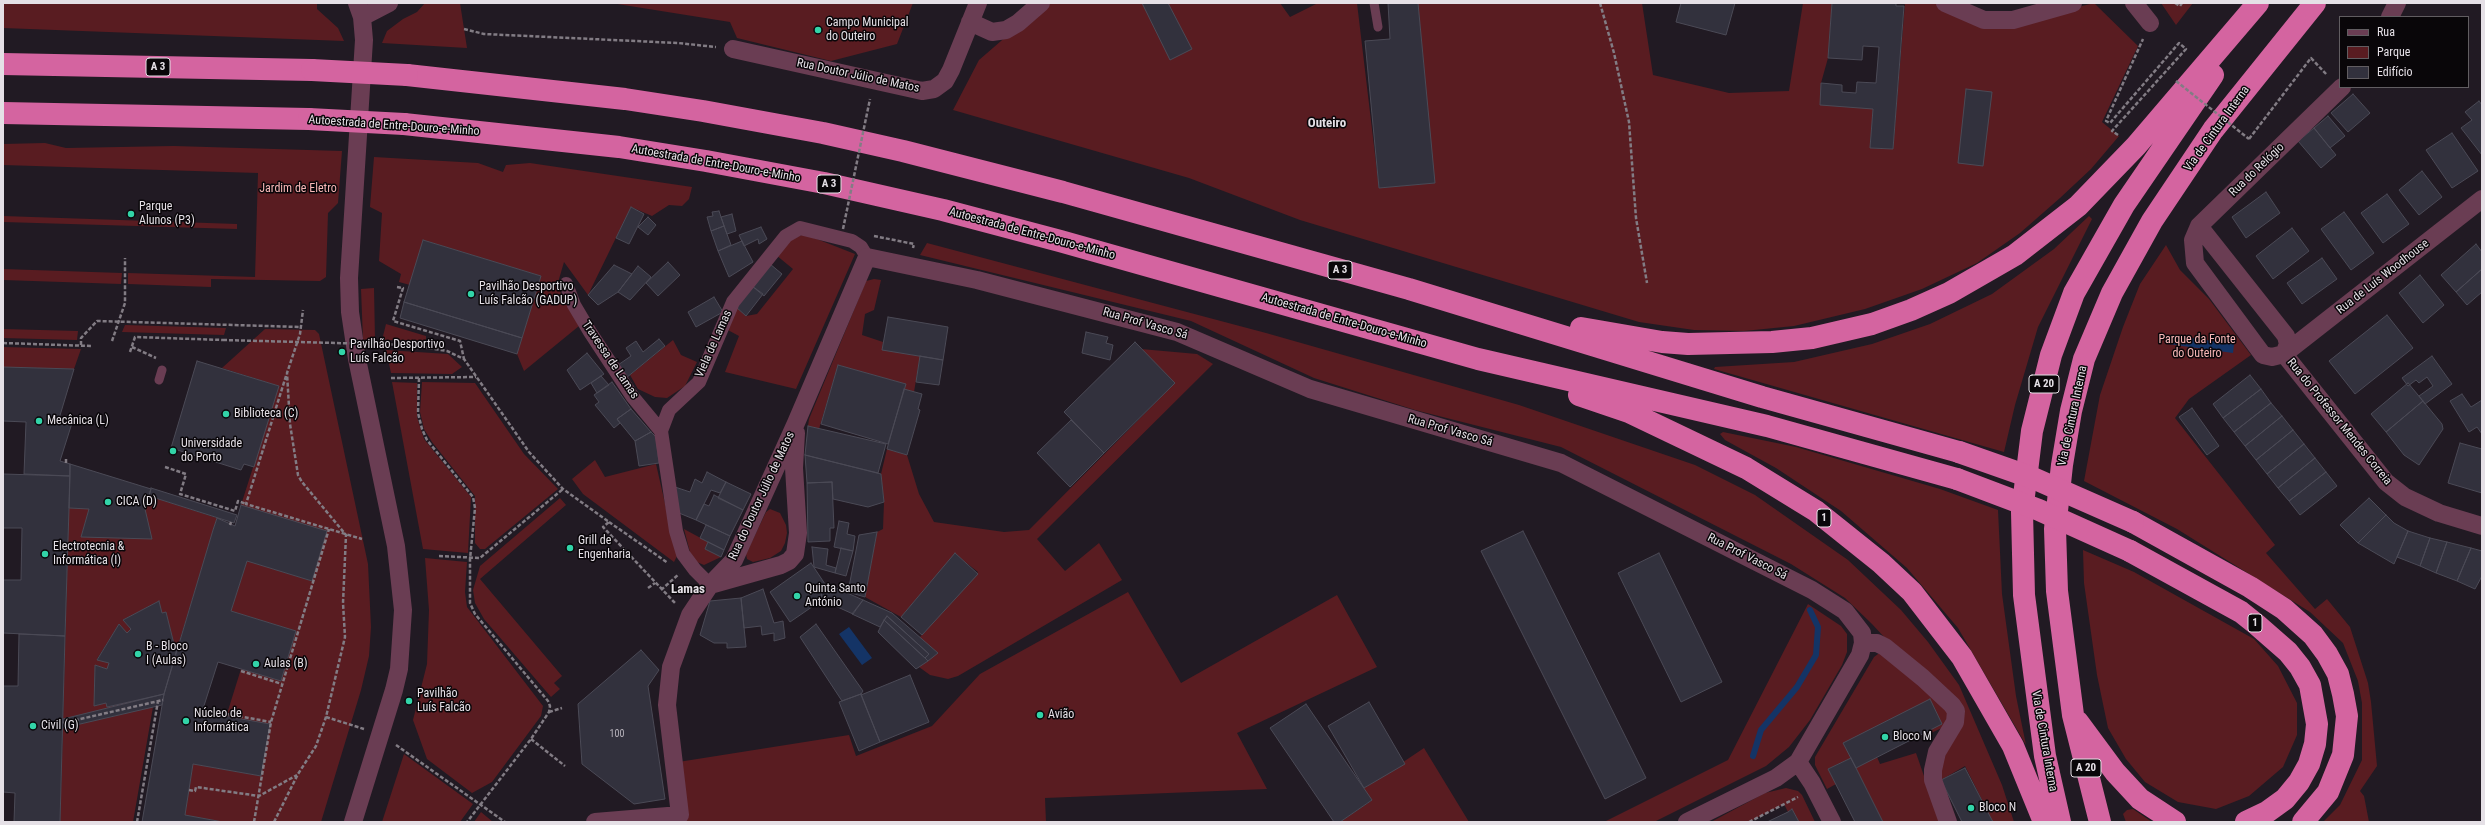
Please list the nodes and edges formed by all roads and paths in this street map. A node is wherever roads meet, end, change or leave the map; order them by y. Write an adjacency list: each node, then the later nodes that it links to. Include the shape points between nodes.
1 (389, 3): 15 (street)
2 (978, 3): 17 (street, Rua Doutor Júlio de Matos)
3 (1041, 3): 17 (street, via 1006,30 992,32)
4 (1374, 3): 19 (lane)
5 (1600, 3): 35 (path, via 1614,52 1629,122 1636,218)
6 (1945, 3): 7 (street, via 1984,20 2013,20)
7 (2073, 3)
8 (2134, 3): 18 (street)
9 (2175, 3): 10 (path, via 2180,6)
10 (2182, 3)
11 (2258, 3): 38 (highway, via 2136,146 2078,206 2009,258 1949,293 1911,310 1872,324 1812,338 1752,344 1688,344 1636,338)
12 (2263, 3): 114 (highway, Via de Cintura Interna / A 20, via 2124,204 2074,293 2045,378 2032,431 2022,512 2024,595 2045,756)
13 (2315, 3): 87 (highway, Via de Cintura Interna / A 20, via 2213,130 2152,221 2112,293 2084,359 2070,419 2055,529 2057,590)
14 (2397, 3): 16 (street)
15 (359, 10): 105 (street, via 364,40 350,312 357,359 396,546 403,610 399,669 387,720)
16 (2390, 16)
17 (970, 22): 21 (street, Rua Doutor Júlio de Matos, via 945,81 928,90)
18 (2150, 23): 28 (path, via 2106,121 2110,123 2179,44 2186,49 2112,131 2119,135)
19 (1378, 27)
20 (464, 28): 21 (path, via 484,34 678,43)
21 (733, 49)
22 (3, 64): 38 (highway, A 3, bridge, via 312,70 407,75 625,100 823,133 1063,192)
23 (2170, 86): 24 (path, bridge, via 2176,80 2249,139 2310,58)
24 (2339, 86)
25 (2341, 88): 30 (street, Rua do Relógio)
26 (870, 99): 31 (path, bridge)
27 (3, 113): 49 (highway, Autoestrada de Entre-Douro-e-Minho / A 3, bridge, via 404,124 619,148 706,161 824,183 943,210)
28 (2124, 130)
29 (2482, 199): 48 (street, Rua de Luís Woodhouse)
30 (2199, 226): 34 (street, Rua do Relógio, via 2193,240); 48 (street, Rua do Professor Mendes Correia, via 2286,336 2288,344)
31 (843, 229)
32 (867, 257): 58 (street, Rua do Doutor Júlio de Matos); 59 (street, Viela de Lamas, via 861,247 852,241 800,228 786,236 733,302 699,382 668,410); 79 (street, Rua Prof Vasco Sá, via 978,280 1177,332 1310,389 1561,463 1830,600 1845,611 1862,632)
33 (125, 258): 40 (path, via 125,303)
34 (2195, 263): 48 (street, Rua do Professor Mendes Correia, via 2263,355 2272,357)
35 (1647, 283)
36 (566, 284): 59 (street, Travessa de Lamas, via 574,305 590,332 632,396)
37 (397, 287): 51 (path, via 403,288 393,321 460,341)
38 (1470, 307): 118 (highway, bridge, via 1762,397 1959,452 2033,478 2133,522 2250,586 2284,609 2313,635 2338,674 2347,716 2343,755 2328,792)
39 (303, 310): 41 (path)
40 (118, 322): 41 (path); 42 (path); 44 (path, via 97,321 81,338)
41 (301, 327): 53 (path)
42 (112, 341)
43 (3, 343): 44 (path)
44 (81, 345): 45 (path)
45 (91, 346)
46 (132, 347): 47 (path); 50 (path); 51 (path, bridge, via 134,337 411,345 447,351)
47 (130, 352)
48 (2284, 354): 66 (street, Rua do Professor Mendes Correia, via 2386,482 2405,497 2439,513)
49 (1478, 359): 113 (highway, 1, via 1629,412 1710,450 1746,468 1816,512 1850,537 1912,592 1962,657 2013,746); 117 (highway, 1, bridge, via 1767,426 1957,479 2039,510 2130,551 2246,616 2288,652 2300,667 2310,685 2317,724 2309,764 2299,782 2285,799 2267,812)
50 (160, 360)
51 (464, 360): 54 (path)
52 (162, 370): 57 (lane)
53 (287, 373): 64 (path); 70 (path, via 290,424 298,475)
54 (476, 377): 56 (path); 63 (path, via 529,452)
55 (391, 378): 56 (path)
56 (419, 378): 73 (path, via 418,413 427,440 474,497)
57 (159, 380)
58 (796, 423): 75 (street, Rua do Doutor Júlio de Matos, via 734,560); 75 (street, Rua do Doutor Júlio de Matos, via 794,468 798,533 795,554 781,565)
59 (661, 431): 75 (street, Viela de Lamas, via 676,531 683,554)
60 (66, 458): 61 (path)
61 (66, 463)
62 (165, 467): 64 (path, via 186,474 180,495 234,512 238,501)
63 (563, 489): 65 (path); 73 (path, via 488,554)
64 (246, 504): 68 (path)
65 (609, 522): 67 (path); 77 (path, via 681,572)
66 (2482, 526)
67 (603, 527): 69 (path); 74 (path)
68 (329, 529): 70 (path); 81 (path)
69 (599, 530)
70 (346, 535): 71 (path); 88 (path, via 343,603 345,637)
71 (362, 538)
72 (439, 556): 73 (path)
73 (470, 559): 85 (path, via 470,598 475,614 548,701)
74 (655, 583): 76 (path); 77 (path)
75 (710, 585): 78 (street, Rua do Doutor Júlio de Matos)
76 (648, 588)
77 (661, 590): 78 (path)
78 (690, 615): 101 (street, Rua do Doutor Júlio de Matos, via 671,667 667,705)
79 (1863, 643): 94 (street, via 1860,655); 112 (street, via 1877,643 1885,647 1952,704 1956,711 1955,722 1937,752 1932,770)
80 (241, 671): 81 (path)
81 (282, 684): 89 (path)
82 (163, 700): 83 (path)
83 (158, 701): 90 (path); 102 (path)
84 (562, 708): 85 (path)
85 (549, 712): 92 (path)
86 (227, 714): 89 (path)
87 (2073, 715): 115 (highway, Via de Cintura Interna / A 20); 116 (highway, via 2115,772 2140,799)
88 (326, 717): 91 (path); 96 (path, via 316,746)
89 (271, 722): 99 (path)
90 (63, 723)
91 (351, 725)
92 (530, 739): 95 (path); 100 (path)
93 (399, 747): 100 (path)
94 (1798, 762): 109 (street, via 1776,778); 111 (street, via 1812,782)
95 (565, 766)
96 (298, 774): 99 (path); 104 (path)
97 (189, 790): 99 (path, via 195,791 196,787)
98 (1802, 795): 110 (path)
99 (258, 796): 103 (path)
100 (481, 804): 106 (path); 107 (path)
101 (681, 819): 108 (street)
102 (137, 822)
103 (254, 822)
104 (274, 822)
105 (353, 822)
106 (468, 822)
107 (505, 822)
108 (595, 822)
109 (1688, 822)
110 (1749, 822)
111 (1832, 822)
112 (1948, 822)
113 (2044, 822)
114 (2060, 822)
115 (2100, 822)
116 (2175, 822)
117 (2246, 822)
118 (2303, 822)

